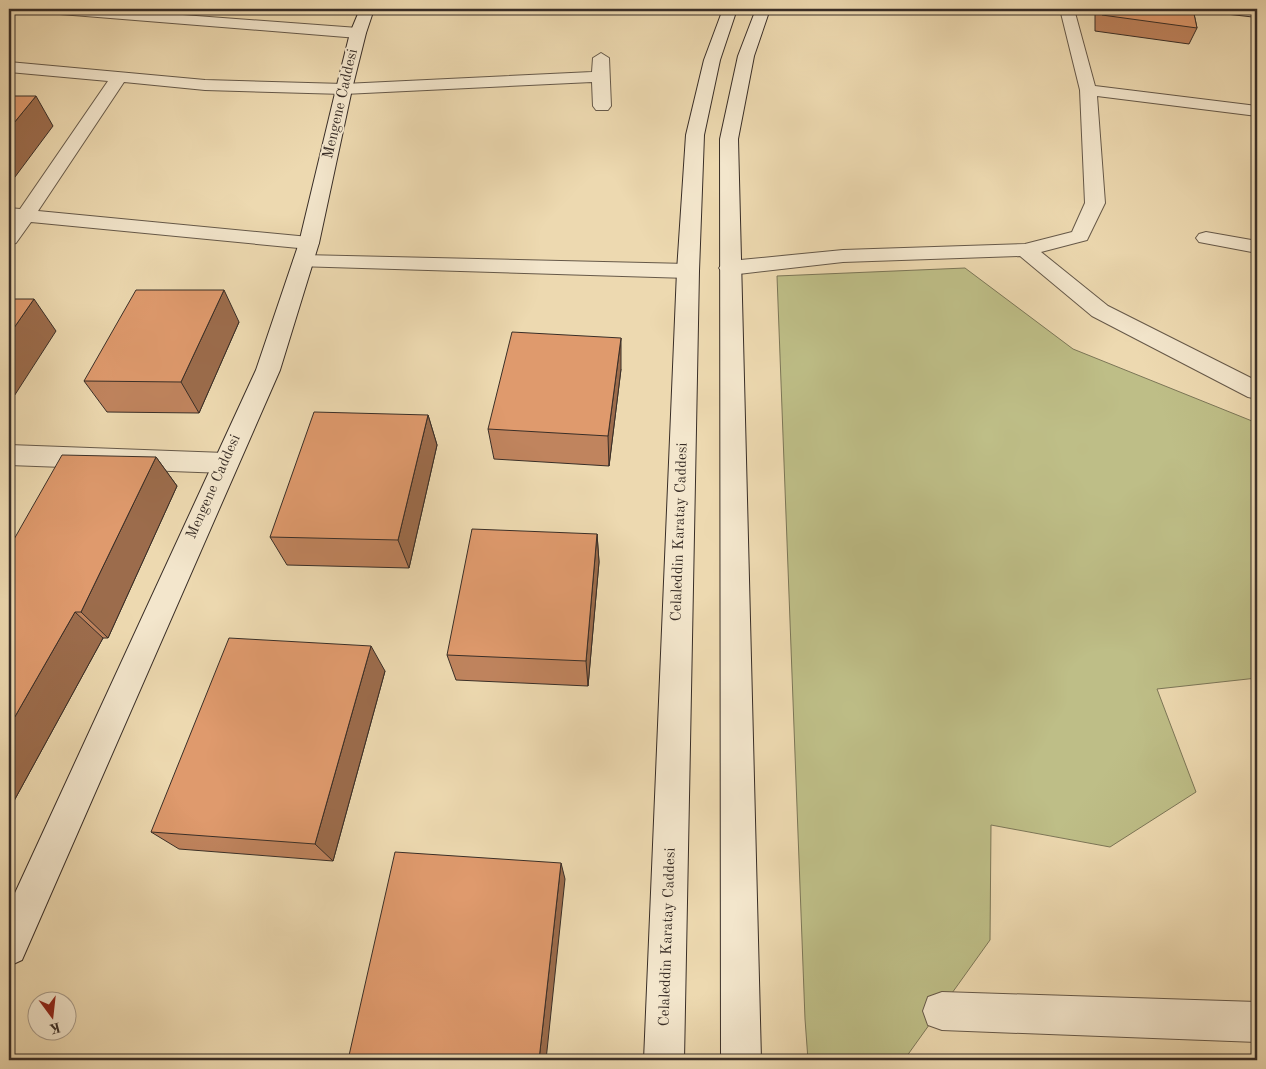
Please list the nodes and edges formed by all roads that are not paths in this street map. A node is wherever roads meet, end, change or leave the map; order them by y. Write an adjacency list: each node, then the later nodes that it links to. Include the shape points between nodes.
1 (48, 9): 8 (street)
2 (367, 9): 8 (street, Mengene Caddesi)
3 (730, 9): 24 (street, Celaleddin Karatay Caddesi, via 712,60 695,135)
4 (763, 9): 23 (street, via 754,27 743,69 729,139)
5 (1067, 9): 14 (street)
6 (1222, 9): 7 (street)
7 (1257, 13)
8 (358, 33): 13 (street, Mengene Caddesi)
9 (601, 58): 12 (street)
10 (9, 67): 11 (street)
11 (119, 77): 13 (street, via 205,85); 17 (street)
12 (600, 77): 13 (street); 15 (street)
13 (344, 89): 22 (street, Mengene Caddesi)
14 (1088, 90): 16 (street); 21 (street, via 1095,203 1080,236)
15 (602, 106)
16 (1257, 111)
17 (17, 214): 19 (street); 22 (street)
18 (1206, 238): 20 (street)
19 (9, 239)
20 (1257, 247)
21 (1025, 250): 23 (street, via 843,256); 25 (street, via 1100,311)
22 (306, 252): 24 (street); 27 (street, Mengene Caddesi, via 268,370)
23 (730, 268): 32 (street)
24 (688, 271): 31 (street, Celaleddin Karatay Caddesi)
25 (1257, 392)
26 (9, 455): 27 (street)
27 (225, 463): 28 (street, Mengene Caddesi)
28 (9, 947)
29 (942, 1011): 30 (street)
30 (1257, 1022)
31 (664, 1060)
32 (741, 1060)

